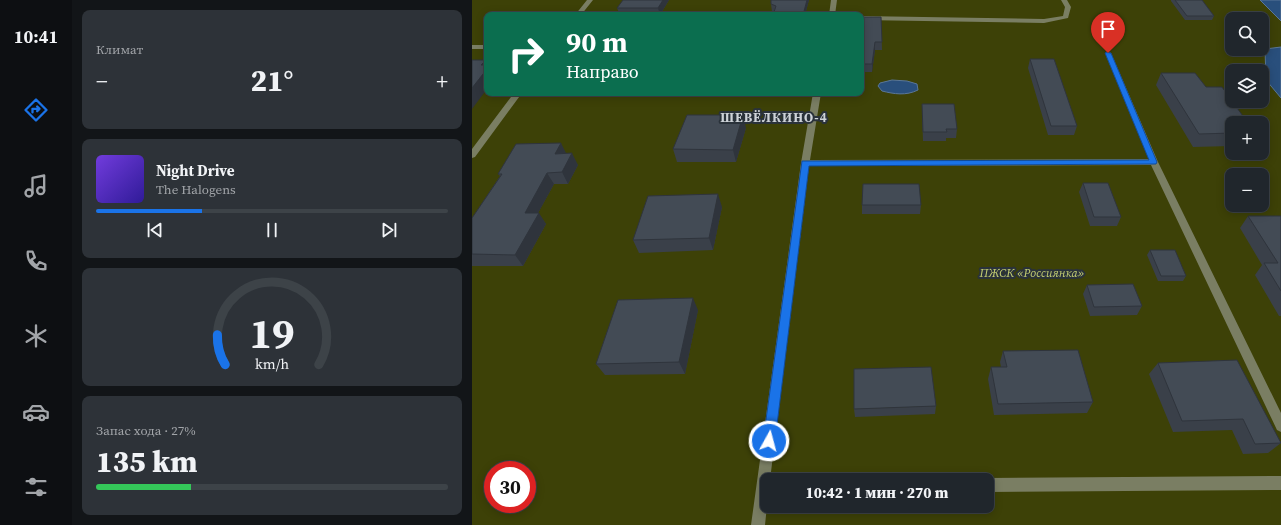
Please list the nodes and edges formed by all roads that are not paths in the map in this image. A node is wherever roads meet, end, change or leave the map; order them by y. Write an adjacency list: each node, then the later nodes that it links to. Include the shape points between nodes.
1 (590, 0): 4 (street)
2 (834, 0): 5 (street)
3 (1064, 0): 6 (street, via 1068,7 1066,17 1044,21)
4 (580, 12)
5 (832, 12)
6 (864, 18)
7 (472, 47): 8 (street)
8 (484, 47)
9 (1108, 53): 13 (street)
10 (516, 96): 12 (street)
11 (816, 96): 14 (street)
12 (472, 155)
13 (1154, 162): 14 (street); 15 (street)
14 (805, 163): 16 (street)
15 (1281, 426)
16 (767, 473)
17 (1281, 483): 18 (street)
18 (994, 485)
19 (760, 513): 20 (street)
20 (758, 525)

